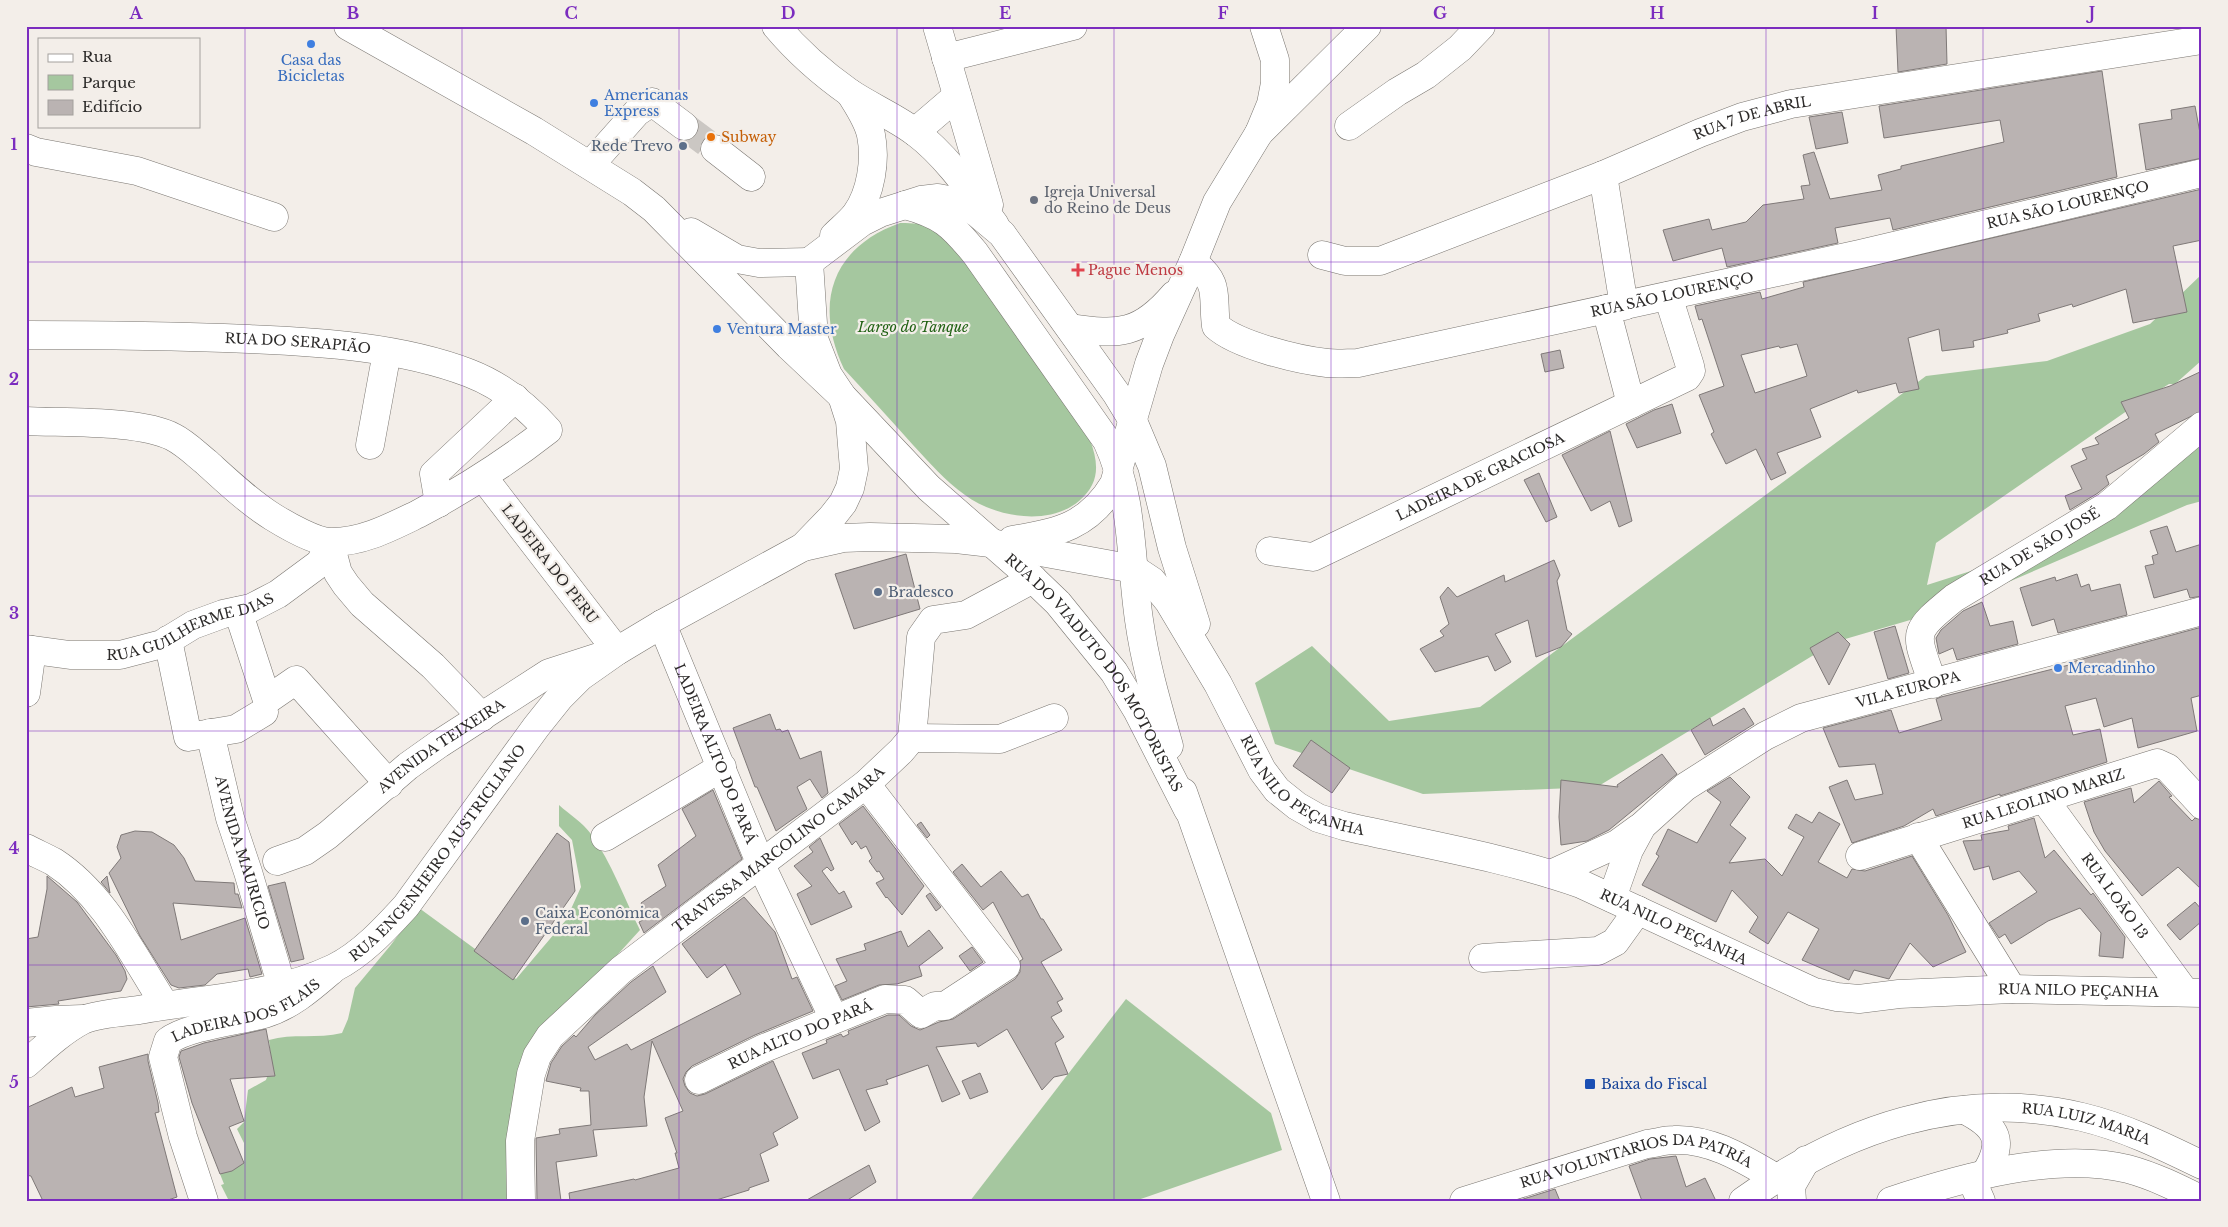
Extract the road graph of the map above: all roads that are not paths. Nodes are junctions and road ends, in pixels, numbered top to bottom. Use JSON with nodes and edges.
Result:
{"nodes":[{"id":1,"x":348,"y":26,"type":"edge"},
{"id":2,"x":776,"y":26,"type":"edge"},
{"id":3,"x":937,"y":26,"type":"edge"},
{"id":4,"x":1264,"y":26,"type":"edge"},
{"id":5,"x":1481,"y":26,"type":"edge"},
{"id":6,"x":1067,"y":27,"type":"edge"},
{"id":7,"x":1360,"y":27,"type":"edge"},
{"id":8,"x":2202,"y":40,"type":"edge"},
{"id":9,"x":946,"y":58,"type":"junction"},
{"id":10,"x":957,"y":96,"type":"junction"},
{"id":11,"x":880,"y":124,"type":"junction"},
{"id":12,"x":684,"y":126,"type":"tunnel mouth"},
{"id":13,"x":1350,"y":126,"type":"dead end"},
{"id":14,"x":915,"y":132,"type":"junction"},
{"id":15,"x":1259,"y":133,"type":"junction"},
{"id":16,"x":26,"y":148,"type":"edge"},
{"id":17,"x":714,"y":149,"type":"tunnel mouth"},
{"id":18,"x":590,"y":165,"type":"junction"},
{"id":19,"x":2202,"y":173,"type":"edge"},
{"id":20,"x":1603,"y":175,"type":"junction"},
{"id":21,"x":751,"y":177,"type":"dead end"},
{"id":22,"x":905,"y":205,"type":"junction"},
{"id":23,"x":654,"y":209,"type":"junction"},
{"id":24,"x":274,"y":218,"type":"dead end"},
{"id":25,"x":1002,"y":234,"type":"junction"},
{"id":26,"x":1322,"y":255,"type":"dead end"},
{"id":27,"x":809,"y":262,"type":"junction"},
{"id":28,"x":1188,"y":273,"type":"junction"},
{"id":29,"x":1668,"y":296,"type":"junction"},
{"id":30,"x":1615,"y":308,"type":"junction"},
{"id":31,"x":1070,"y":328,"type":"junction"},
{"id":32,"x":1126,"y":331,"type":"junction"},
{"id":33,"x":26,"y":335,"type":"edge"},
{"id":34,"x":387,"y":352,"type":"junction"},
{"id":35,"x":1149,"y":364,"type":"junction"},
{"id":36,"x":842,"y":396,"type":"junction"},
{"id":37,"x":515,"y":398,"type":"junction"},
{"id":38,"x":1631,"y":404,"type":"junction"},
{"id":39,"x":1133,"y":420,"type":"junction"},
{"id":40,"x":26,"y":421,"type":"edge"},
{"id":41,"x":2202,"y":426,"type":"edge"},
{"id":42,"x":370,"y":445,"type":"dead end"},
{"id":43,"x":1119,"y":466,"type":"junction"},
{"id":44,"x":483,"y":477,"type":"junction"},
{"id":45,"x":439,"y":503,"type":"junction"},
{"id":46,"x":991,"y":542,"type":"junction"},
{"id":47,"x":330,"y":543,"type":"junction"},
{"id":48,"x":803,"y":547,"type":"junction"},
{"id":49,"x":1270,"y":551,"type":"dead end"},
{"id":50,"x":1134,"y":569,"type":"junction"},
{"id":51,"x":1033,"y":579,"type":"junction"},
{"id":52,"x":238,"y":611,"type":"junction"},
{"id":53,"x":2202,"y":612,"type":"edge"},
{"id":54,"x":662,"y":624,"type":"junction"},
{"id":55,"x":168,"y":640,"type":"junction"},
{"id":56,"x":29,"y":649,"type":"edge"},
{"id":57,"x":617,"y":650,"type":"junction"},
{"id":58,"x":1218,"y":684,"type":"junction"},
{"id":59,"x":1933,"y":684,"type":"junction"},
{"id":60,"x":26,"y":693,"type":"edge"},
{"id":61,"x":264,"y":712,"type":"dead end"},
{"id":62,"x":482,"y":718,"type":"junction"},
{"id":63,"x":1054,"y":718,"type":"dead end"},
{"id":64,"x":199,"y":735,"type":"junction"},
{"id":65,"x":912,"y":738,"type":"junction"},
{"id":66,"x":722,"y":767,"type":"junction"},
{"id":67,"x":389,"y":784,"type":"junction"},
{"id":68,"x":866,"y":784,"type":"junction"},
{"id":69,"x":2044,"y":799,"type":"junction"},
{"id":70,"x":2202,"y":805,"type":"edge"},
{"id":71,"x":1188,"y":810,"type":"junction"},
{"id":72,"x":1642,"y":826,"type":"junction"},
{"id":73,"x":605,"y":837,"type":"dead end"},
{"id":74,"x":1918,"y":837,"type":"junction"},
{"id":75,"x":26,"y":848,"type":"edge"},
{"id":76,"x":1860,"y":856,"type":"dead end"},
{"id":77,"x":277,"y":862,"type":"dead end"},
{"id":78,"x":761,"y":865,"type":"junction"},
{"id":79,"x":1551,"y":874,"type":"junction"},
{"id":80,"x":1612,"y":898,"type":"junction"},
{"id":81,"x":1638,"y":910,"type":"junction"},
{"id":82,"x":1483,"y":958,"type":"dead end"},
{"id":83,"x":335,"y":967,"type":"junction"},
{"id":84,"x":277,"y":970,"type":"dead end"},
{"id":85,"x":145,"y":975,"type":"junction"},
{"id":86,"x":2012,"y":989,"type":"junction"},
{"id":87,"x":2194,"y":992,"type":"edge"},
{"id":88,"x":164,"y":1005,"type":"junction"},
{"id":89,"x":136,"y":1010,"type":"junction"},
{"id":90,"x":85,"y":1019,"type":"junction"},
{"id":91,"x":834,"y":1019,"type":"junction"},
{"id":92,"x":26,"y":1023,"type":"edge"},
{"id":93,"x":26,"y":1064,"type":"edge"},
{"id":94,"x":699,"y":1080,"type":"dead end"},
{"id":95,"x":1965,"y":1110,"type":"junction"},
{"id":96,"x":1806,"y":1160,"type":"junction"},
{"id":97,"x":2202,"y":1165,"type":"edge"},
{"id":98,"x":1776,"y":1178,"type":"junction"},
{"id":99,"x":1979,"y":1184,"type":"edge"},
{"id":100,"x":1930,"y":1195,"type":"edge"},
{"id":101,"x":2202,"y":1200,"type":"edge"},
{"id":102,"x":204,"y":1201,"type":"edge"},
{"id":103,"x":521,"y":1201,"type":"edge"},
{"id":104,"x":1326,"y":1201,"type":"edge"},
{"id":105,"x":1464,"y":1201,"type":"edge"},
{"id":106,"x":1743,"y":1201,"type":"edge"},
{"id":107,"x":1792,"y":1201,"type":"edge"},
{"id":108,"x":1891,"y":1201,"type":"edge"}],
"edges":[{"from":1,"to":18,"type":"street"},
{"from":2,"to":11,"type":"street"},
{"from":3,"to":9,"type":"street"},
{"from":4,"to":15,"type":"street"},
{"from":5,"to":13,"type":"street"},
{"from":6,"to":9,"type":"street"},
{"from":7,"to":15,"type":"street"},
{"from":8,"to":20,"type":"street","name":"RUA 7 DE ABRIL"},
{"from":9,"to":10,"type":"street"},
{"from":10,"to":14,"type":"street"},
{"from":10,"to":25,"type":"street"},
{"from":11,"to":14,"type":"street"},
{"from":11,"to":27,"type":"street"},
{"from":12,"to":18,"type":"street"},
{"from":14,"to":25,"type":"street"},
{"from":15,"to":28,"type":"street"},
{"from":16,"to":24,"type":"street"},
{"from":17,"to":21,"type":"street"},
{"from":18,"to":23,"type":"street"},
{"from":19,"to":29,"type":"street","name":"RUA SÃO LOURENÇO"},
{"from":20,"to":26,"type":"street","name":"RUA 7 DE ABRIL"},
{"from":20,"to":30,"type":"street"},
{"from":22,"to":25,"type":"street"},
{"from":22,"to":27,"type":"street"},
{"from":22,"to":43,"type":"street"},
{"from":23,"to":27,"type":"street"},
{"from":23,"to":36,"type":"street"},
{"from":25,"to":31,"type":"street"},
{"from":27,"to":36,"type":"street"},
{"from":28,"to":30,"type":"street","name":"RUA SÃO LOURENÇO"},
{"from":28,"to":32,"type":"street"},
{"from":28,"to":35,"type":"street"},
{"from":29,"to":30,"type":"street","name":"RUA SÃO LOURENÇO"},
{"from":29,"to":38,"type":"street","name":"LADEIRA DE GRACIOSA"},
{"from":30,"to":38,"type":"street"},
{"from":31,"to":32,"type":"street"},
{"from":31,"to":39,"type":"street"},
{"from":32,"to":35,"type":"street"},
{"from":33,"to":34,"type":"street","name":"RUA DO SERAPIÃO"},
{"from":34,"to":37,"type":"street","name":"RUA DO SERAPIÃO"},
{"from":34,"to":42,"type":"street"},
{"from":35,"to":39,"type":"street"},
{"from":36,"to":46,"type":"street"},
{"from":36,"to":48,"type":"street","name":"RUA ENGENHEIRO AUSTRICLIANO"},
{"from":37,"to":44,"type":"street","name":"RUA DO SERAPIÃO"},
{"from":37,"to":45,"type":"street"},
{"from":38,"to":49,"type":"street","name":"LADEIRA DE GRACIOSA"},
{"from":39,"to":43,"type":"street"},
{"from":39,"to":58,"type":"street","name":"RUA NILO PEÇANHA"},
{"from":40,"to":47,"type":"street"},
{"from":41,"to":59,"type":"street","name":"RUA DE SÃO JOSÉ"},
{"from":43,"to":46,"type":"street"},
{"from":43,"to":50,"type":"street"},
{"from":44,"to":45,"type":"street"},
{"from":44,"to":57,"type":"street","name":"LADEIRA DO PERU"},
{"from":45,"to":47,"type":"street"},
{"from":46,"to":48,"type":"street","name":"RUA ENGENHEIRO AUSTRICLIANO"},
{"from":46,"to":50,"type":"street"},
{"from":46,"to":51,"type":"street","name":"RUA DO VIADUTO DOS MOTORISTAS"},
{"from":47,"to":52,"type":"street","name":"RUA GUILHERME DIAS"},
{"from":47,"to":62,"type":"street"},
{"from":48,"to":54,"type":"street","name":"RUA ENGENHEIRO AUSTRICLIANO"},
{"from":50,"to":58,"type":"street","name":"RUA NILO PEÇANHA"},
{"from":50,"to":71,"type":"street","name":"RUA DO VIADUTO DOS MOTORISTAS"},
{"from":51,"to":65,"type":"street"},
{"from":51,"to":71,"type":"street","name":"RUA DO VIADUTO DOS MOTORISTAS"},
{"from":52,"to":55,"type":"street","name":"RUA GUILHERME DIAS"},
{"from":52,"to":67,"type":"street"},
{"from":53,"to":59,"type":"street","name":"VILA EUROPA"},
{"from":54,"to":57,"type":"street","name":"RUA ENGENHEIRO AUSTRICLIANO"},
{"from":54,"to":66,"type":"street","name":"LADEIRA ALTO DO PARÁ"},
{"from":55,"to":56,"type":"street","name":"RUA GUILHERME DIAS"},
{"from":55,"to":64,"type":"street","name":"AVENIDA MAURICIO"},
{"from":56,"to":60,"type":"street"},
{"from":57,"to":62,"type":"street","name":"AVENIDA TEIXEIRA"},
{"from":57,"to":83,"type":"street","name":"RUA ENGENHEIRO AUSTRICLIANO"},
{"from":58,"to":79,"type":"street","name":"RUA NILO PEÇANHA"},
{"from":59,"to":72,"type":"street","name":"VILA EUROPA"},
{"from":61,"to":64,"type":"street"},
{"from":62,"to":67,"type":"street","name":"AVENIDA TEIXEIRA"},
{"from":63,"to":65,"type":"street"},
{"from":64,"to":84,"type":"street","name":"AVENIDA MAURICIO"},
{"from":65,"to":68,"type":"street","name":"TRAVESSA MARCOLINO CAMARA"},
{"from":66,"to":73,"type":"street"},
{"from":66,"to":78,"type":"street","name":"LADEIRA ALTO DO PARÁ"},
{"from":67,"to":77,"type":"street","name":"AVENIDA TEIXEIRA"},
{"from":68,"to":78,"type":"street","name":"TRAVESSA MARCOLINO CAMARA"},
{"from":68,"to":91,"type":"street","name":"RUA ALTO DO PARÁ"},
{"from":69,"to":70,"type":"street","name":"RUA LEOLINO MARIZ"},
{"from":69,"to":74,"type":"street","name":"RUA LEOLINO MARIZ"},
{"from":69,"to":87,"type":"street","name":"RUA LOÃO 13"},
{"from":71,"to":104,"type":"street","name":"RUA DO VIADUTO DOS MOTORISTAS"},
{"from":72,"to":79,"type":"street","name":"VILA EUROPA"},
{"from":72,"to":80,"type":"street","name":"VILA EUROPA"},
{"from":74,"to":76,"type":"street","name":"RUA LEOLINO MARIZ"},
{"from":74,"to":86,"type":"street"},
{"from":75,"to":85,"type":"street"},
{"from":78,"to":91,"type":"street","name":"LADEIRA ALTO DO PARÁ"},
{"from":78,"to":103,"type":"street","name":"TRAVESSA MARCOLINO CAMARA"},
{"from":79,"to":80,"type":"street","name":"RUA NILO PEÇANHA"},
{"from":80,"to":81,"type":"street","name":"RUA NILO PEÇANHA"},
{"from":81,"to":82,"type":"street"},
{"from":81,"to":86,"type":"street","name":"RUA NILO PEÇANHA"},
{"from":83,"to":88,"type":"street","name":"RUA ENGENHEIRO AUSTRICLIANO"},
{"from":83,"to":102,"type":"street","name":"LADEIRA DOS FLAIS"},
{"from":85,"to":88,"type":"street"},
{"from":85,"to":89,"type":"street"},
{"from":86,"to":87,"type":"street","name":"RUA NILO PEÇANHA"},
{"from":88,"to":89,"type":"street","name":"RUA ENGENHEIRO AUSTRICLIANO"},
{"from":89,"to":90,"type":"street","name":"RUA ENGENHEIRO AUSTRICLIANO"},
{"from":90,"to":92,"type":"street"},
{"from":90,"to":93,"type":"street","name":"RUA ENGENHEIRO AUSTRICLIANO"},
{"from":91,"to":94,"type":"street","name":"RUA ALTO DO PARÁ"},
{"from":95,"to":96,"type":"street","name":"RUA LUIZ MARIA"},
{"from":95,"to":97,"type":"street","name":"RUA LUIZ MARIA"},
{"from":95,"to":99,"type":"street"},
{"from":96,"to":98,"type":"street","name":"RUA LUIZ MARIA"},
{"from":96,"to":107,"type":"street"},
{"from":98,"to":105,"type":"street","name":"RUA VOLUNTARIOS DA PATRÍA"},
{"from":98,"to":106,"type":"street","name":"RUA LUIZ MARIA"},
{"from":99,"to":100,"type":"street"},
{"from":99,"to":101,"type":"street"},
{"from":100,"to":108,"type":"street"}]}
